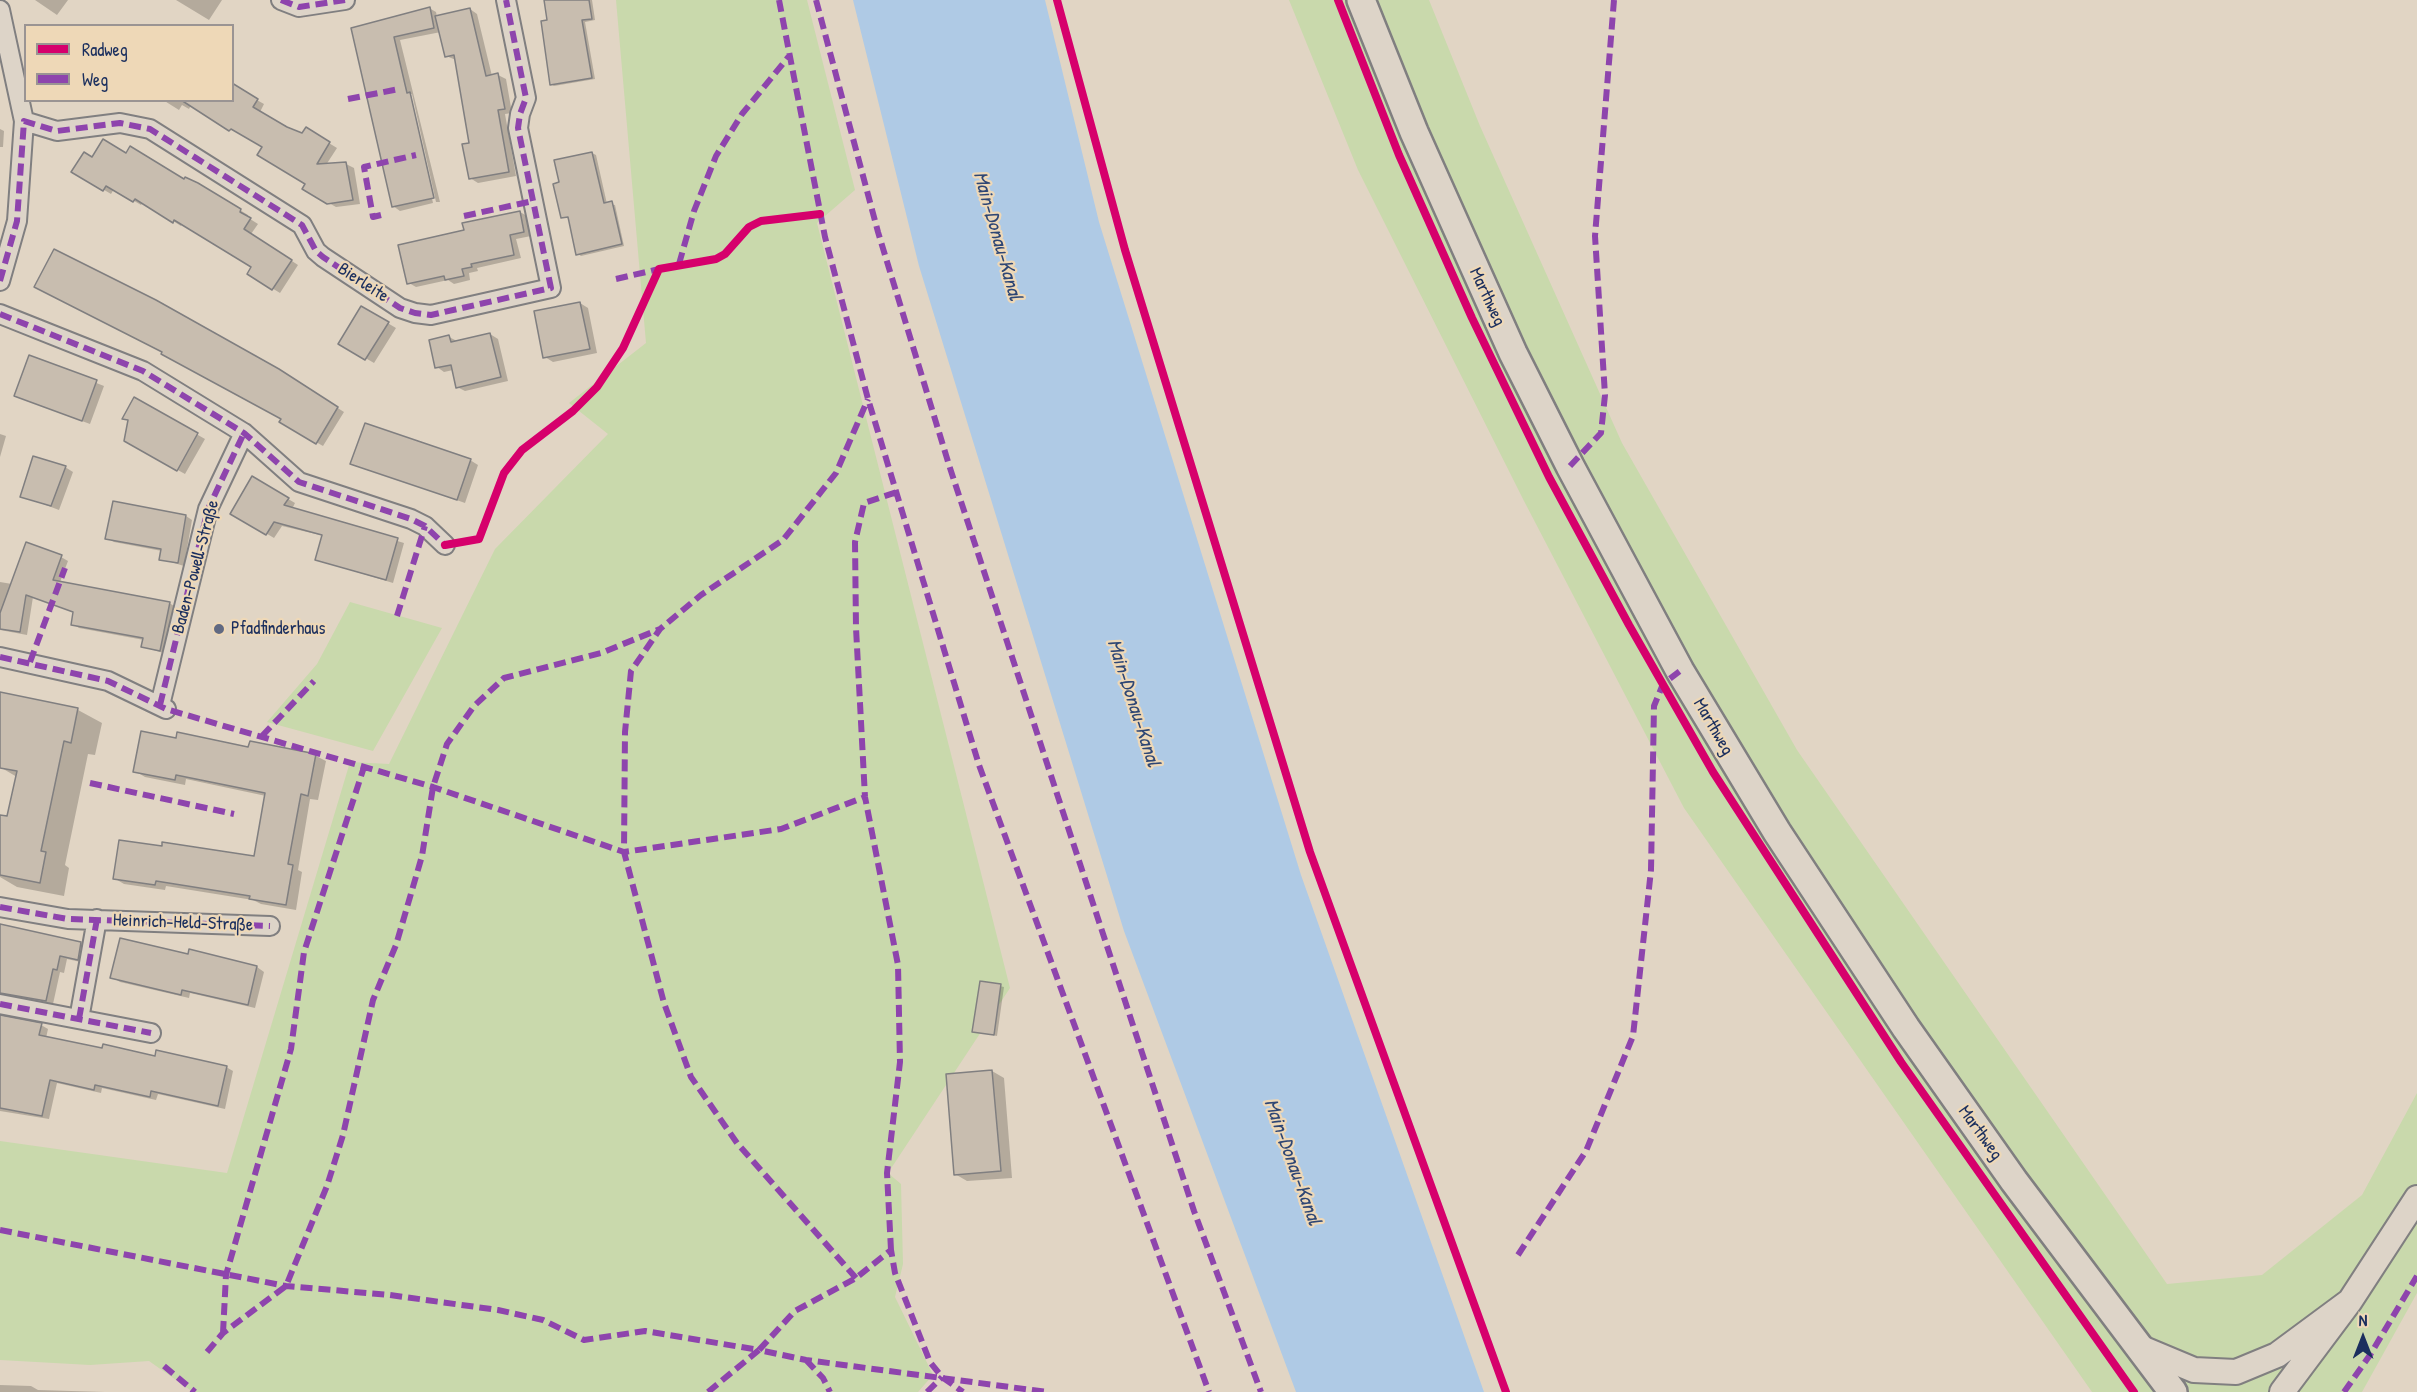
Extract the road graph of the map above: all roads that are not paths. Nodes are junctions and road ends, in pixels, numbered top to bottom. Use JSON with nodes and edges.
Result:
{"nodes":[{"id":1,"x":281,"y":0,"type":"edge"},
{"id":2,"x":345,"y":0,"type":"edge"},
{"id":3,"x":506,"y":0,"type":"edge"},
{"id":4,"x":1361,"y":0,"type":"edge"},
{"id":5,"x":0,"y":10,"type":"edge"},
{"id":6,"x":24,"y":121,"type":"junction"},
{"id":7,"x":0,"y":281,"type":"edge"},
{"id":8,"x":0,"y":314,"type":"edge"},
{"id":9,"x":244,"y":433,"type":"junction"},
{"id":10,"x":445,"y":545,"type":"dead end"},
{"id":11,"x":0,"y":657,"type":"edge"},
{"id":12,"x":0,"y":907,"type":"edge"},
{"id":13,"x":97,"y":919,"type":"junction"},
{"id":14,"x":270,"y":926,"type":"dead end"},
{"id":15,"x":0,"y":1004,"type":"edge"},
{"id":16,"x":79,"y":1019,"type":"junction"},
{"id":17,"x":151,"y":1033,"type":"dead end"},
{"id":18,"x":2417,"y":1198,"type":"edge"},
{"id":19,"x":2350,"y":1301,"type":"junction"},
{"id":20,"x":2139,"y":1347,"type":"junction"},
{"id":21,"x":2173,"y":1392,"type":"edge"},
{"id":22,"x":2282,"y":1392,"type":"edge"}],
"edges":[{"from":1,"to":2,"type":"street"},
{"from":3,"to":6,"type":"street","name":"Bierleite"},
{"from":4,"to":20,"type":"main road","name":"Marthweg"},
{"from":5,"to":6,"type":"street"},
{"from":6,"to":7,"type":"street"},
{"from":8,"to":9,"type":"street"},
{"from":9,"to":10,"type":"street"},
{"from":9,"to":11,"type":"street","name":"Baden-Powell-Straße"},
{"from":12,"to":13,"type":"street","name":"Heinrich-Held-Straße"},
{"from":13,"to":14,"type":"street","name":"Heinrich-Held-Straße"},
{"from":13,"to":16,"type":"street","name":"Heinrich-Held-Straße"},
{"from":15,"to":16,"type":"street"},
{"from":16,"to":17,"type":"street"},
{"from":18,"to":19,"type":"street"},
{"from":19,"to":20,"type":"street"},
{"from":19,"to":22,"type":"street"},
{"from":20,"to":21,"type":"main road","name":"Marthweg"}]}
